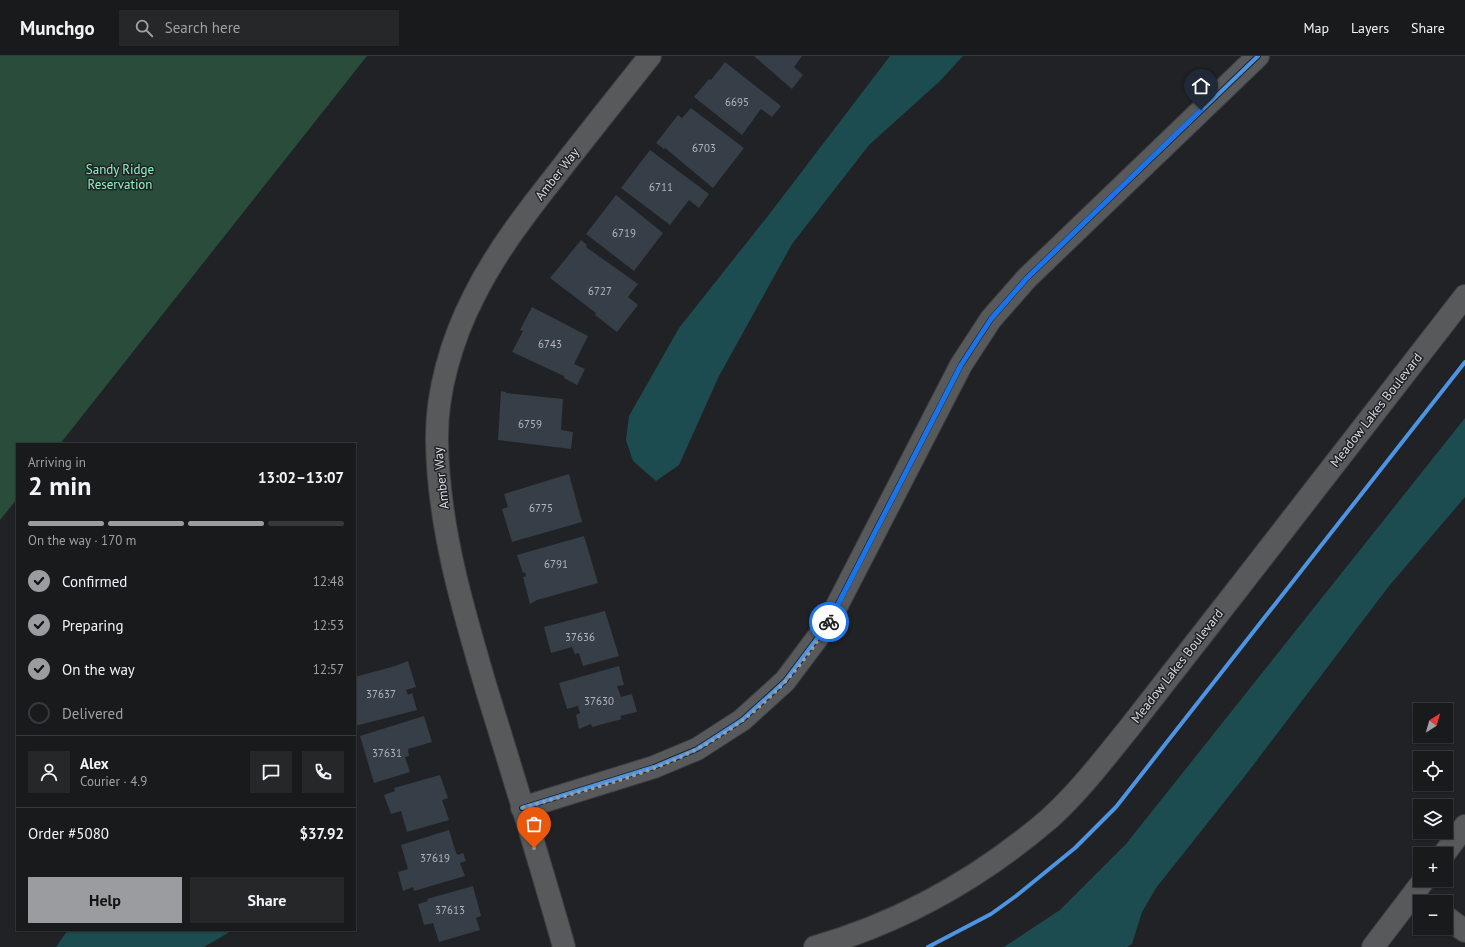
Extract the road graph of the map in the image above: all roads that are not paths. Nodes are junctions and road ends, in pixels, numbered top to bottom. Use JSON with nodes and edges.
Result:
{"nodes":[{"id":1,"x":650,"y":56,"type":"edge"},
{"id":2,"x":1258,"y":56,"type":"edge"},
{"id":3,"x":1465,"y":296,"type":"edge"},
{"id":4,"x":522,"y":808,"type":"junction"},
{"id":5,"x":1465,"y":826,"type":"edge"},
{"id":6,"x":1449,"y":847,"type":"edge"},
{"id":7,"x":1422,"y":891,"type":"edge"},
{"id":8,"x":1453,"y":922,"type":"edge"},
{"id":9,"x":1465,"y":931,"type":"edge"},
{"id":10,"x":564,"y":947,"type":"edge"},
{"id":11,"x":815,"y":947,"type":"edge"},
{"id":12,"x":1373,"y":947,"type":"edge"}],
"edges":[{"from":1,"to":4,"type":"street","name":"Amber Way"},
{"from":2,"to":4,"type":"street"},
{"from":3,"to":11,"type":"street","name":"Meadow Lakes Boulevard"},
{"from":4,"to":10,"type":"street","name":"Amber Way"},
{"from":5,"to":6,"type":"street"},
{"from":7,"to":12,"type":"street"},
{"from":8,"to":9,"type":"street"}]}
